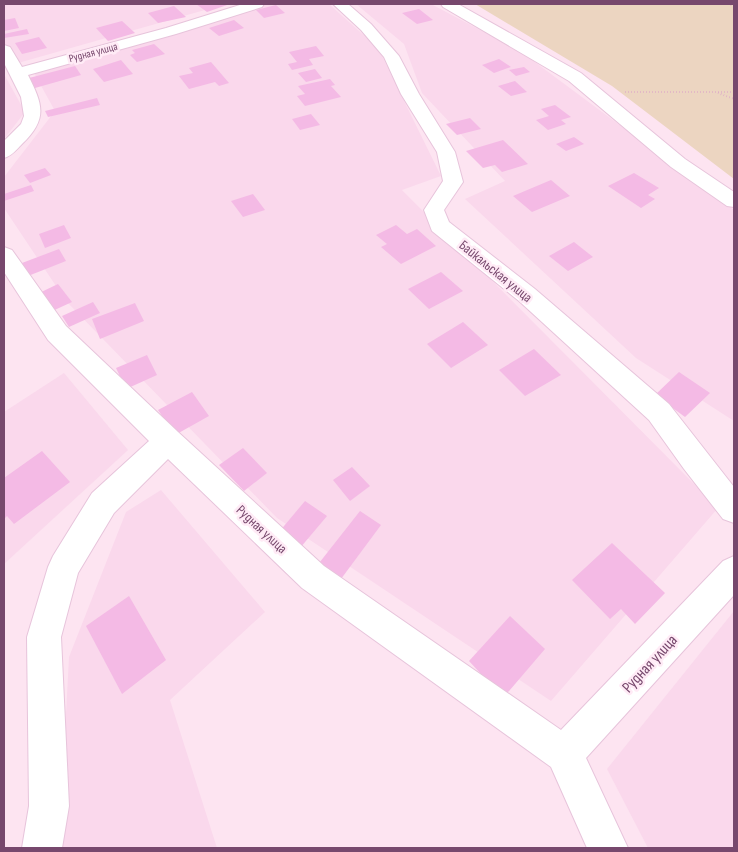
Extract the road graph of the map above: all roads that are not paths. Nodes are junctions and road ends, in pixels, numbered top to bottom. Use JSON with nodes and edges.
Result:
{"nodes":[{"id":1,"x":258,"y":4,"type":"edge"},
{"id":2,"x":340,"y":4,"type":"edge"},
{"id":3,"x":448,"y":4,"type":"edge"},
{"id":4,"x":4,"y":50,"type":"edge"},
{"id":5,"x":18,"y":73,"type":"junction"},
{"id":6,"x":4,"y":152,"type":"edge"},
{"id":7,"x":734,"y":201,"type":"edge"},
{"id":8,"x":4,"y":254,"type":"edge"},
{"id":9,"x":168,"y":441,"type":"junction"},
{"id":10,"x":734,"y":509,"type":"edge"},
{"id":11,"x":734,"y":572,"type":"edge"},
{"id":12,"x":564,"y":754,"type":"junction"},
{"id":13,"x":42,"y":848,"type":"edge"},
{"id":14,"x":608,"y":848,"type":"edge"}],
"edges":[{"from":1,"to":5,"type":"street","name":"Рудная улица"},
{"from":2,"to":10,"type":"street","name":"Байкальская улица"},
{"from":3,"to":7,"type":"street"},
{"from":4,"to":5,"type":"street"},
{"from":5,"to":6,"type":"street"},
{"from":8,"to":9,"type":"street","name":"Рудная улица"},
{"from":9,"to":12,"type":"street","name":"Рудная улица"},
{"from":9,"to":13,"type":"street"},
{"from":11,"to":12,"type":"street","name":"Рудная улица"},
{"from":12,"to":14,"type":"street","name":"Рудная улица"}]}
